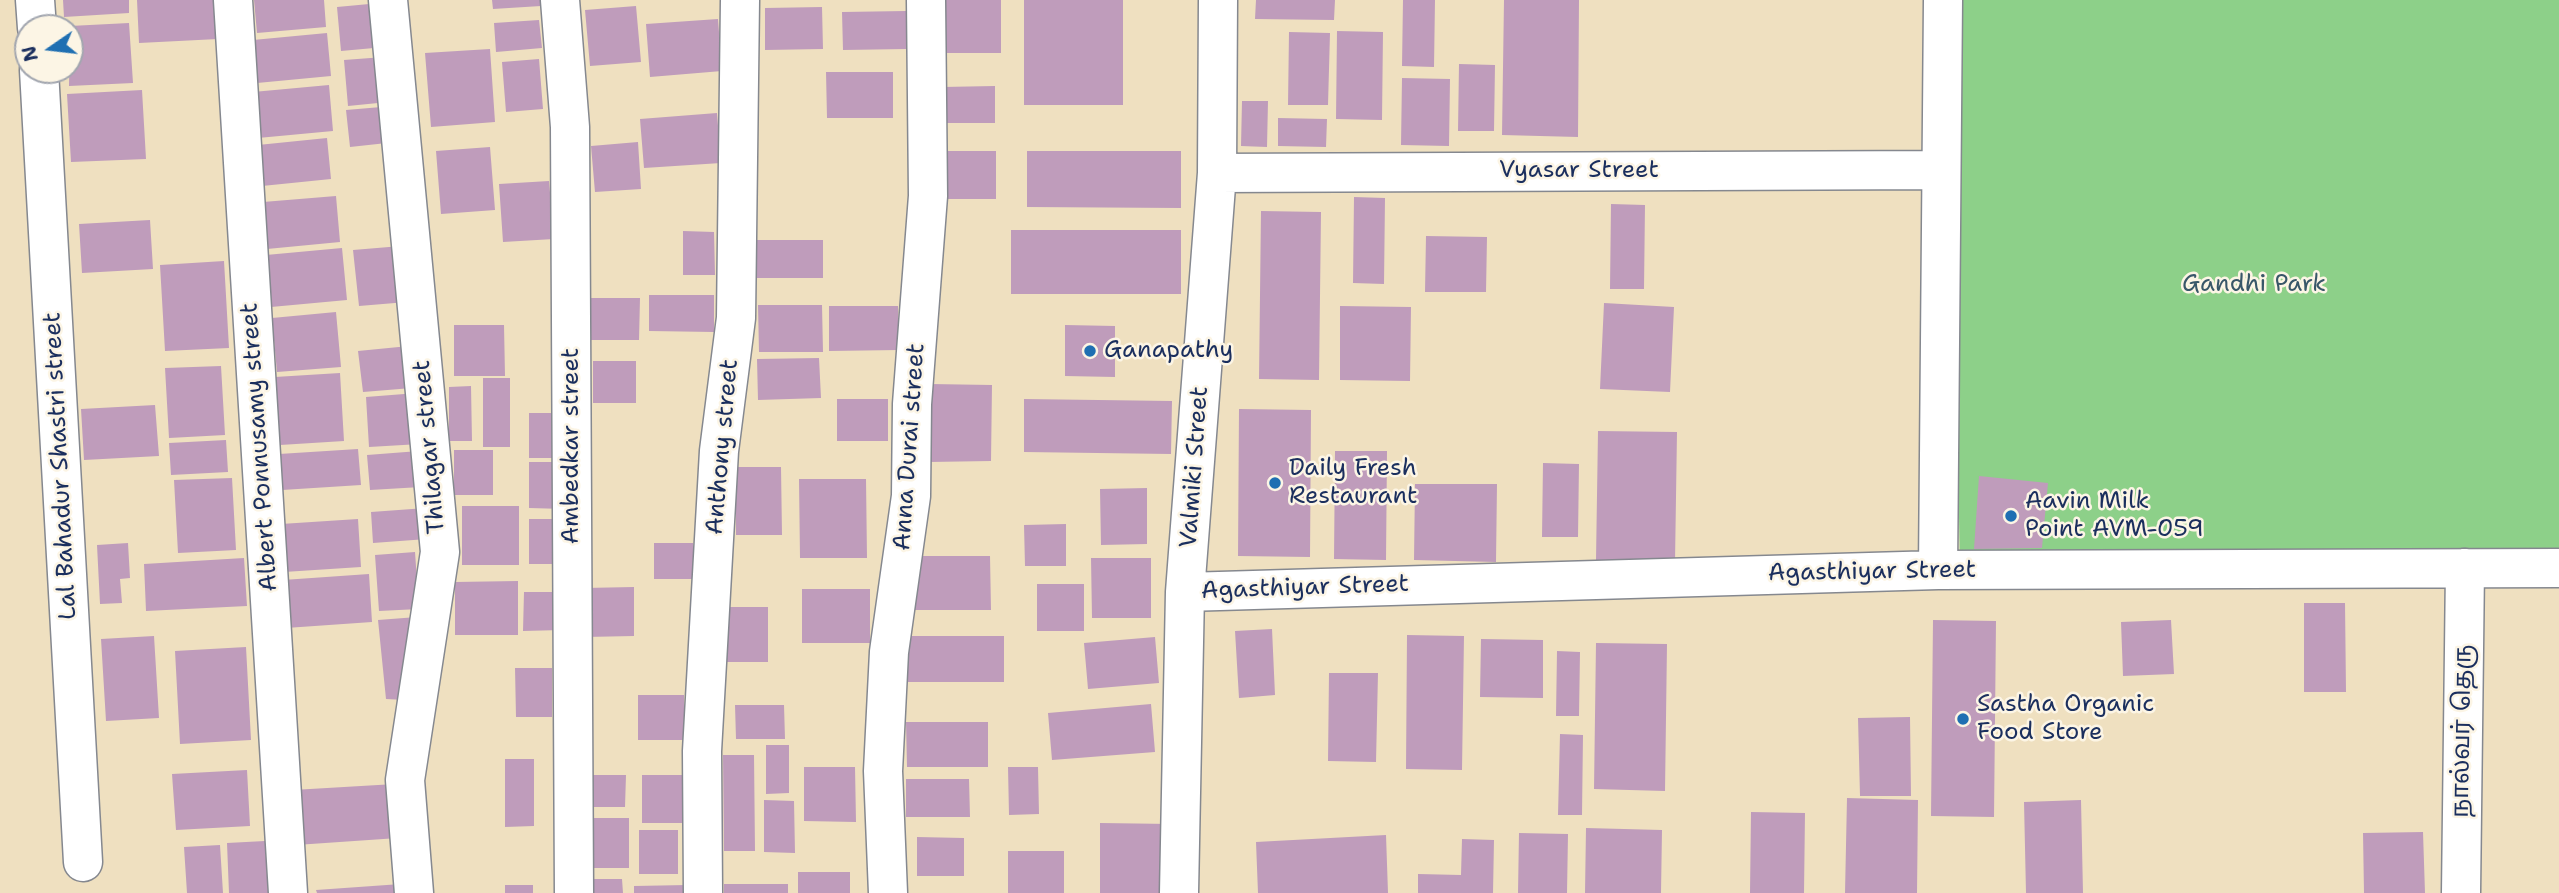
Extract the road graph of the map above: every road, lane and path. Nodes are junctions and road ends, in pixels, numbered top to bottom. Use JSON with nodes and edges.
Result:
{"nodes":[{"id":1,"x":233,"y":0,"type":"edge"},
{"id":2,"x":388,"y":0,"type":"edge"},
{"id":3,"x":560,"y":0,"type":"edge"},
{"id":4,"x":740,"y":0,"type":"edge"},
{"id":5,"x":926,"y":0,"type":"edge"},
{"id":6,"x":1218,"y":0,"type":"edge"},
{"id":7,"x":1943,"y":0,"type":"edge"},
{"id":8,"x":40,"y":84,"type":"edge"},
{"id":9,"x":1941,"y":170,"type":"junction"},
{"id":10,"x":1217,"y":173,"type":"junction"},
{"id":11,"x":2465,"y":568,"type":"junction"},
{"id":12,"x":2559,"y":568,"type":"edge"},
{"id":13,"x":1938,"y":570,"type":"junction"},
{"id":14,"x":1185,"y":592,"type":"junction"},
{"id":15,"x":83,"y":862,"type":"dead end"},
{"id":16,"x":288,"y":893,"type":"edge"},
{"id":17,"x":414,"y":893,"type":"edge"},
{"id":18,"x":574,"y":893,"type":"edge"},
{"id":19,"x":703,"y":893,"type":"edge"},
{"id":20,"x":888,"y":893,"type":"edge"},
{"id":21,"x":1179,"y":893,"type":"edge"},
{"id":22,"x":2462,"y":893,"type":"edge"}],
"edges":[{"from":1,"to":16,"type":"street","name":"Albert Ponnusamy street"},
{"from":2,"to":17,"type":"street","name":"Thilagar street"},
{"from":3,"to":18,"type":"street","name":"Ambedkar street"},
{"from":4,"to":19,"type":"street","name":"Anthony street"},
{"from":5,"to":20,"type":"street","name":"Anna Durai street"},
{"from":6,"to":10,"type":"street","name":"Valmiki Street"},
{"from":7,"to":9,"type":"street"},
{"from":8,"to":15,"type":"street","name":"Lal Bahadur Shastri street"},
{"from":9,"to":10,"type":"street","name":"Vyasar Street"},
{"from":9,"to":13,"type":"street"},
{"from":10,"to":14,"type":"street","name":"Valmiki Street"},
{"from":11,"to":12,"type":"street","name":"Agasthiyar Street"},
{"from":11,"to":13,"type":"street","name":"Agasthiyar Street"},
{"from":11,"to":22,"type":"street","name":"நால்வர் தெரு"},
{"from":13,"to":14,"type":"street","name":"Agasthiyar Street"},
{"from":14,"to":21,"type":"street","name":"Valmiki Street"}]}
